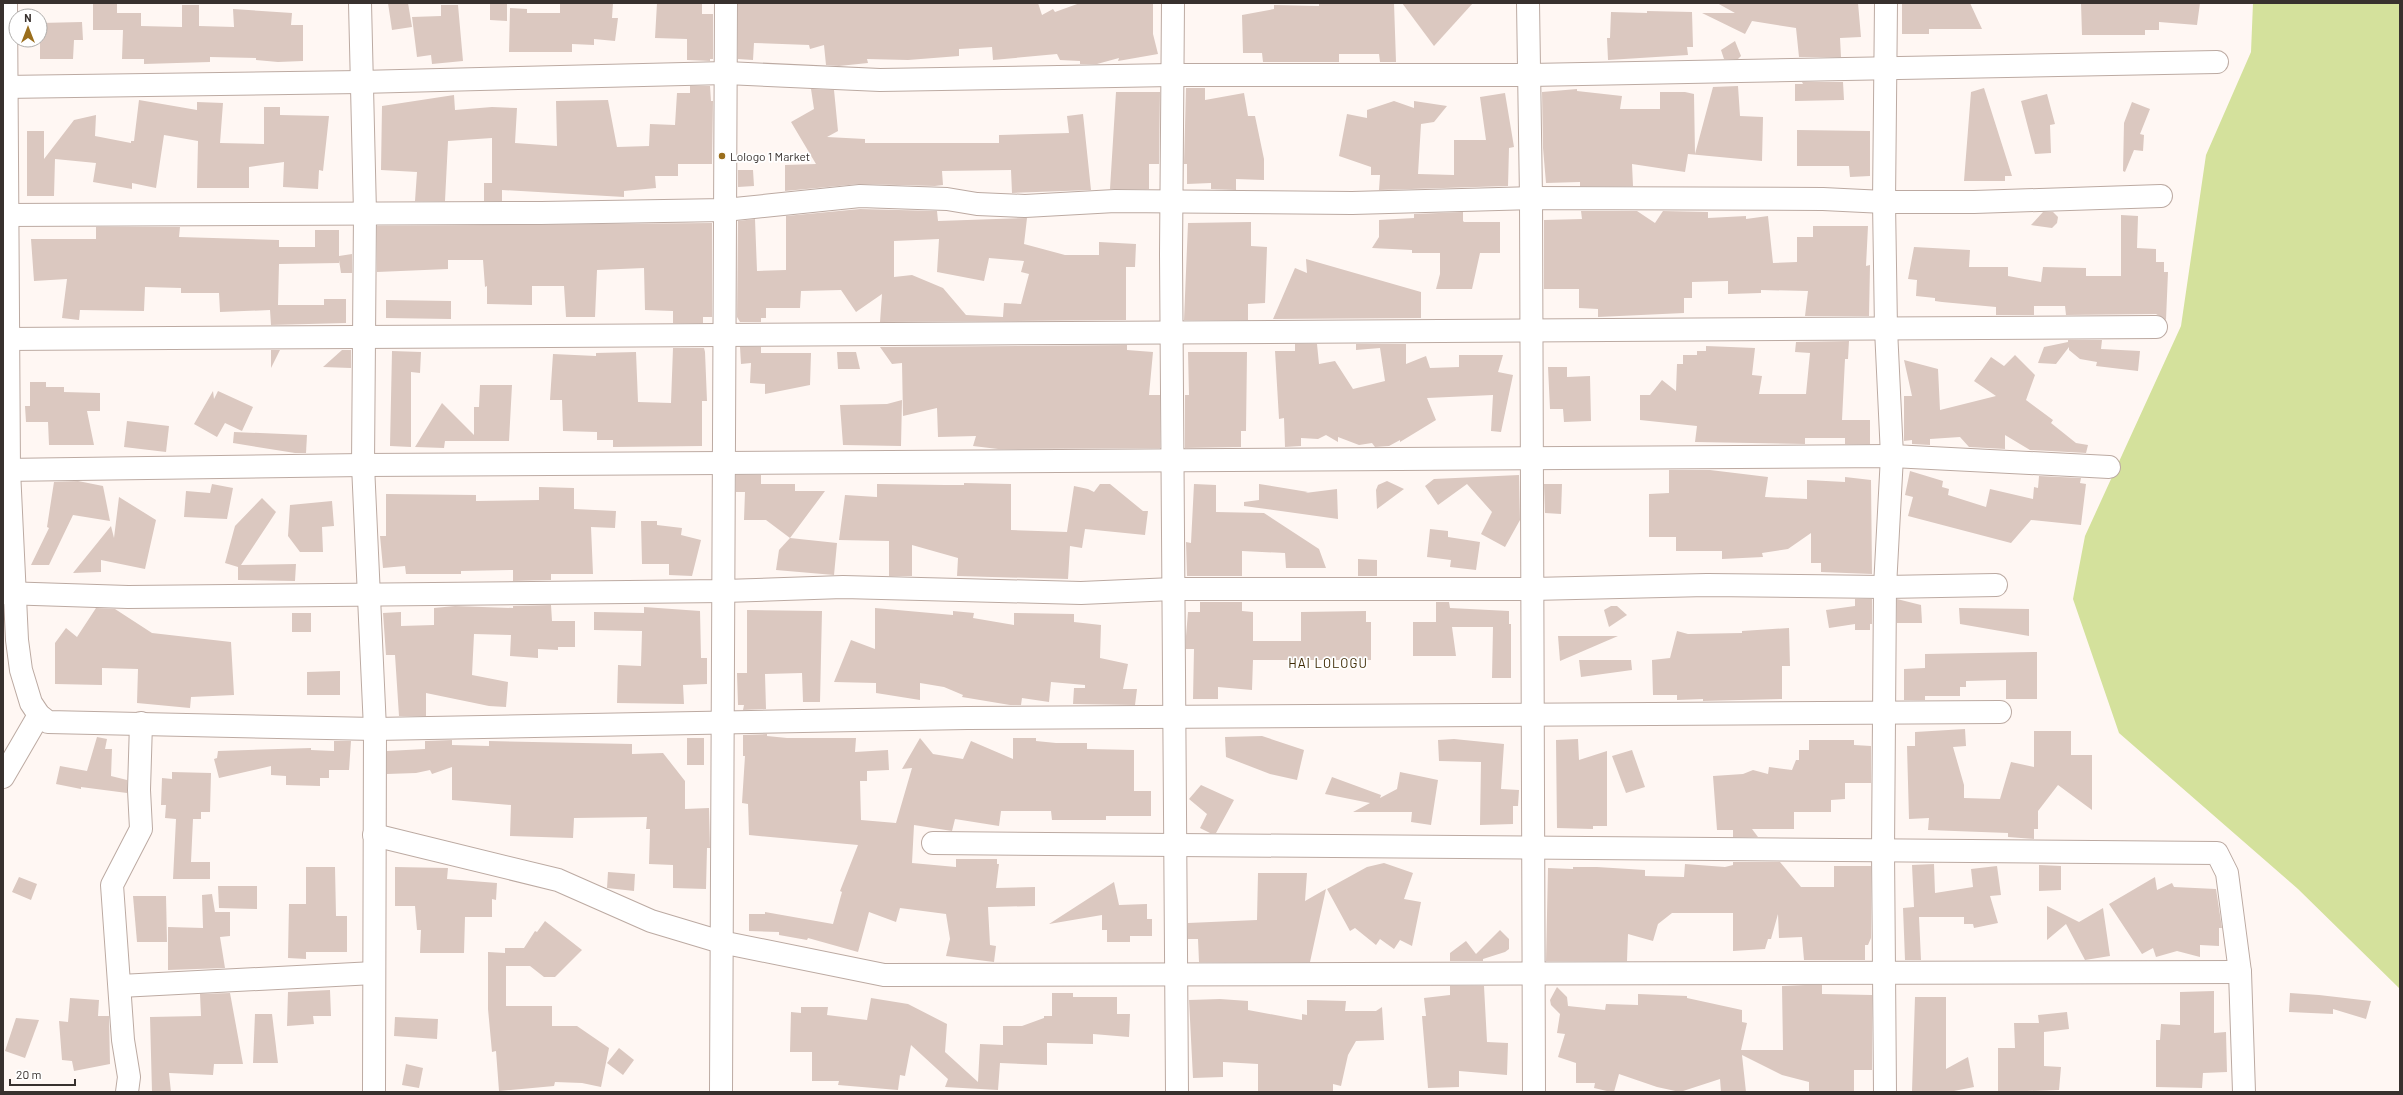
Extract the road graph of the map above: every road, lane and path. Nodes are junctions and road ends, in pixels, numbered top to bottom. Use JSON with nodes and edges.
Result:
{"nodes":[{"id":1,"x":6,"y":3,"type":"edge"},
{"id":2,"x":360,"y":3,"type":"edge"},
{"id":3,"x":726,"y":3,"type":"edge"},
{"id":4,"x":1173,"y":3,"type":"edge"},
{"id":5,"x":1528,"y":3,"type":"edge"},
{"id":6,"x":1886,"y":3,"type":"edge"},
{"id":7,"x":2217,"y":62,"type":"dead end"},
{"id":8,"x":1885,"y":69,"type":"junction"},
{"id":9,"x":726,"y":72,"type":"junction"},
{"id":10,"x":1172,"y":75,"type":"junction"},
{"id":11,"x":1530,"y":75,"type":"junction"},
{"id":12,"x":360,"y":82,"type":"junction"},
{"id":13,"x":5,"y":87,"type":"edge"},
{"id":14,"x":2161,"y":196,"type":"dead end"},
{"id":15,"x":1531,"y":198,"type":"junction"},
{"id":16,"x":1172,"y":202,"type":"junction"},
{"id":17,"x":1884,"y":202,"type":"junction"},
{"id":18,"x":725,"y":210,"type":"junction"},
{"id":19,"x":365,"y":213,"type":"junction"},
{"id":20,"x":5,"y":215,"type":"edge"},
{"id":21,"x":2156,"y":327,"type":"dead end"},
{"id":22,"x":1886,"y":329,"type":"junction"},
{"id":23,"x":1531,"y":331,"type":"junction"},
{"id":24,"x":1171,"y":332,"type":"junction"},
{"id":25,"x":725,"y":335,"type":"junction"},
{"id":26,"x":365,"y":337,"type":"junction"},
{"id":27,"x":6,"y":339,"type":"edge"},
{"id":28,"x":1892,"y":456,"type":"junction"},
{"id":29,"x":1532,"y":458,"type":"junction"},
{"id":30,"x":1172,"y":460,"type":"junction"},
{"id":31,"x":724,"y":463,"type":"junction"},
{"id":32,"x":363,"y":464,"type":"junction"},
{"id":33,"x":2109,"y":467,"type":"dead end"},
{"id":34,"x":6,"y":470,"type":"edge"},
{"id":35,"x":1996,"y":585,"type":"dead end"},
{"id":36,"x":1885,"y":587,"type":"junction"},
{"id":37,"x":1173,"y":589,"type":"junction"},
{"id":38,"x":1532,"y":590,"type":"junction"},
{"id":39,"x":724,"y":591,"type":"junction"},
{"id":40,"x":9,"y":593,"type":"edge"},
{"id":41,"x":370,"y":594,"type":"junction"},
{"id":42,"x":12,"y":668,"type":"edge"},
{"id":43,"x":2000,"y":712,"type":"dead end"},
{"id":44,"x":1884,"y":713,"type":"junction"},
{"id":45,"x":1533,"y":715,"type":"junction"},
{"id":46,"x":39,"y":716,"type":"junction"},
{"id":47,"x":1174,"y":717,"type":"junction"},
{"id":48,"x":141,"y":723,"type":"junction"},
{"id":49,"x":723,"y":723,"type":"junction"},
{"id":50,"x":375,"y":729,"type":"junction"},
{"id":51,"x":3,"y":776,"type":"edge"},
{"id":52,"x":374,"y":835,"type":"junction"},
{"id":53,"x":933,"y":843,"type":"dead end"},
{"id":54,"x":1175,"y":845,"type":"junction"},
{"id":55,"x":1533,"y":848,"type":"junction"},
{"id":56,"x":1883,"y":850,"type":"junction"},
{"id":57,"x":721,"y":942,"type":"junction"},
{"id":58,"x":374,"y":972,"type":"junction"},
{"id":59,"x":1884,"y":972,"type":"junction"},
{"id":60,"x":2240,"y":972,"type":"junction"},
{"id":61,"x":1533,"y":973,"type":"junction"},
{"id":62,"x":1176,"y":974,"type":"junction"},
{"id":63,"x":120,"y":986,"type":"junction"},
{"id":64,"x":127,"y":1092,"type":"edge"},
{"id":65,"x":374,"y":1092,"type":"edge"},
{"id":66,"x":721,"y":1092,"type":"edge"},
{"id":67,"x":1177,"y":1092,"type":"edge"},
{"id":68,"x":1534,"y":1092,"type":"edge"},
{"id":69,"x":1885,"y":1092,"type":"edge"},
{"id":70,"x":2244,"y":1092,"type":"edge"}],
"edges":[{"from":1,"to":13,"type":"street"},
{"from":2,"to":12,"type":"street"},
{"from":3,"to":9,"type":"street"},
{"from":4,"to":10,"type":"street"},
{"from":5,"to":11,"type":"street"},
{"from":6,"to":8,"type":"street"},
{"from":7,"to":8,"type":"street"},
{"from":8,"to":11,"type":"street"},
{"from":8,"to":17,"type":"street"},
{"from":9,"to":10,"type":"street"},
{"from":9,"to":12,"type":"street"},
{"from":9,"to":18,"type":"street"},
{"from":10,"to":11,"type":"street"},
{"from":10,"to":16,"type":"street"},
{"from":11,"to":15,"type":"street"},
{"from":12,"to":13,"type":"street"},
{"from":12,"to":19,"type":"street"},
{"from":13,"to":20,"type":"street"},
{"from":14,"to":17,"type":"street"},
{"from":15,"to":16,"type":"street"},
{"from":15,"to":17,"type":"street"},
{"from":15,"to":23,"type":"street"},
{"from":16,"to":18,"type":"street"},
{"from":16,"to":24,"type":"street"},
{"from":17,"to":22,"type":"street"},
{"from":18,"to":19,"type":"street"},
{"from":18,"to":25,"type":"street"},
{"from":19,"to":20,"type":"street"},
{"from":19,"to":26,"type":"street"},
{"from":20,"to":27,"type":"street"},
{"from":21,"to":22,"type":"street"},
{"from":22,"to":23,"type":"street"},
{"from":22,"to":28,"type":"street"},
{"from":23,"to":24,"type":"street"},
{"from":23,"to":29,"type":"street"},
{"from":24,"to":25,"type":"street"},
{"from":24,"to":30,"type":"street"},
{"from":25,"to":26,"type":"street"},
{"from":25,"to":31,"type":"street"},
{"from":26,"to":27,"type":"street"},
{"from":26,"to":32,"type":"street"},
{"from":27,"to":34,"type":"street"},
{"from":28,"to":29,"type":"street"},
{"from":28,"to":33,"type":"street"},
{"from":28,"to":36,"type":"street"},
{"from":29,"to":30,"type":"street"},
{"from":29,"to":38,"type":"street"},
{"from":30,"to":31,"type":"street"},
{"from":30,"to":37,"type":"street"},
{"from":31,"to":32,"type":"street"},
{"from":31,"to":39,"type":"street"},
{"from":32,"to":34,"type":"street"},
{"from":32,"to":41,"type":"street"},
{"from":34,"to":40,"type":"street"},
{"from":35,"to":36,"type":"street"},
{"from":36,"to":38,"type":"street"},
{"from":36,"to":44,"type":"street"},
{"from":37,"to":38,"type":"street"},
{"from":37,"to":39,"type":"street"},
{"from":37,"to":47,"type":"street"},
{"from":38,"to":45,"type":"street"},
{"from":39,"to":41,"type":"street"},
{"from":39,"to":49,"type":"street"},
{"from":40,"to":41,"type":"street"},
{"from":40,"to":42,"type":"street"},
{"from":41,"to":50,"type":"street"},
{"from":42,"to":46,"type":"street"},
{"from":43,"to":44,"type":"street"},
{"from":44,"to":45,"type":"street"},
{"from":44,"to":56,"type":"street"},
{"from":45,"to":47,"type":"street"},
{"from":45,"to":55,"type":"street"},
{"from":46,"to":48,"type":"street"},
{"from":46,"to":51,"type":"street"},
{"from":47,"to":49,"type":"street"},
{"from":47,"to":54,"type":"street"},
{"from":48,"to":50,"type":"street"},
{"from":48,"to":63,"type":"street"},
{"from":49,"to":50,"type":"street"},
{"from":49,"to":57,"type":"street"},
{"from":50,"to":52,"type":"street"},
{"from":52,"to":57,"type":"street"},
{"from":52,"to":58,"type":"street"},
{"from":53,"to":54,"type":"street"},
{"from":54,"to":55,"type":"street"},
{"from":54,"to":62,"type":"street"},
{"from":55,"to":56,"type":"street"},
{"from":55,"to":61,"type":"street"},
{"from":56,"to":59,"type":"street"},
{"from":56,"to":60,"type":"street"},
{"from":57,"to":62,"type":"street"},
{"from":57,"to":66,"type":"street"},
{"from":58,"to":63,"type":"street"},
{"from":58,"to":65,"type":"street"},
{"from":59,"to":60,"type":"street"},
{"from":59,"to":61,"type":"street"},
{"from":59,"to":69,"type":"street"},
{"from":60,"to":70,"type":"street"},
{"from":61,"to":62,"type":"street"},
{"from":61,"to":68,"type":"street"},
{"from":62,"to":67,"type":"street"},
{"from":63,"to":64,"type":"street"}]}
